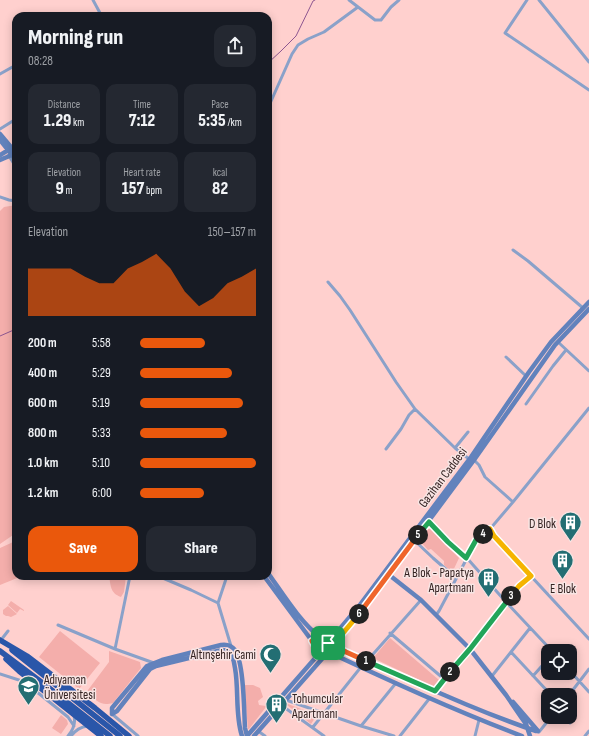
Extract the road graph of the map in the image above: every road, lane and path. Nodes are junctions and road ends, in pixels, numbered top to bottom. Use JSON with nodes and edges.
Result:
{"nodes":[{"id":1,"x":94,"y":0,"type":"edge"},
{"id":2,"x":349,"y":0,"type":"edge"},
{"id":3,"x":399,"y":0,"type":"edge"},
{"id":4,"x":526,"y":0,"type":"edge"},
{"id":5,"x":539,"y":0,"type":"edge"},
{"id":6,"x":358,"y":7,"type":"junction"},
{"id":7,"x":99,"y":12,"type":"edge"},
{"id":8,"x":589,"y":62,"type":"edge"},
{"id":9,"x":12,"y":67,"type":"edge"},
{"id":10,"x":0,"y":74,"type":"edge"},
{"id":11,"x":589,"y":90,"type":"edge"},
{"id":12,"x":272,"y":99,"type":"edge"},
{"id":13,"x":12,"y":122,"type":"edge"},
{"id":14,"x":0,"y":129,"type":"edge"},
{"id":15,"x":0,"y":134,"type":"edge"},
{"id":16,"x":0,"y":140,"type":"edge"},
{"id":17,"x":10,"y":149,"type":"junction"},
{"id":18,"x":12,"y":152,"type":"edge"},
{"id":19,"x":12,"y":154,"type":"edge"},
{"id":20,"x":0,"y":155,"type":"edge"},
{"id":21,"x":0,"y":160,"type":"edge"},
{"id":22,"x":0,"y":198,"type":"edge"},
{"id":23,"x":12,"y":200,"type":"edge"},
{"id":24,"x":513,"y":250,"type":"dead end"},
{"id":25,"x":328,"y":282,"type":"dead end"},
{"id":26,"x":589,"y":302,"type":"edge"},
{"id":27,"x":583,"y":308,"type":"junction"},
{"id":28,"x":589,"y":309,"type":"edge"},
{"id":29,"x":558,"y":342,"type":"junction"},
{"id":30,"x":566,"y":350,"type":"junction"},
{"id":31,"x":506,"y":357,"type":"dead end"},
{"id":32,"x":589,"y":371,"type":"edge"},
{"id":33,"x":526,"y":376,"type":"junction"},
{"id":34,"x":526,"y":404,"type":"dead end"},
{"id":35,"x":589,"y":408,"type":"edge"},
{"id":36,"x":415,"y":409,"type":"junction"},
{"id":37,"x":468,"y":432,"type":"dead end"},
{"id":38,"x":455,"y":448,"type":"junction"},
{"id":39,"x":386,"y":449,"type":"dead end"},
{"id":40,"x":472,"y":460,"type":"junction"},
{"id":41,"x":514,"y":502,"type":"junction"},
{"id":42,"x":429,"y":522,"type":"junction"},
{"id":43,"x":490,"y":529,"type":"junction"},
{"id":44,"x":414,"y":540,"type":"junction"},
{"id":45,"x":466,"y":558,"type":"junction"},
{"id":46,"x":388,"y":574,"type":"junction"},
{"id":47,"x":531,"y":576,"type":"junction"},
{"id":48,"x":272,"y":578,"type":"edge"},
{"id":49,"x":456,"y":578,"type":"junction"},
{"id":50,"x":129,"y":580,"type":"edge"},
{"id":51,"x":167,"y":580,"type":"edge"},
{"id":52,"x":226,"y":580,"type":"edge"},
{"id":53,"x":267,"y":580,"type":"edge"},
{"id":54,"x":421,"y":600,"type":"junction"},
{"id":55,"x":506,"y":602,"type":"junction"},
{"id":56,"x":218,"y":603,"type":"junction"},
{"id":57,"x":436,"y":615,"type":"junction"},
{"id":58,"x":58,"y":625,"type":"dead end"},
{"id":59,"x":530,"y":628,"type":"junction"},
{"id":60,"x":8,"y":631,"type":"dead end"},
{"id":61,"x":390,"y":633,"type":"junction"},
{"id":62,"x":589,"y":639,"type":"edge"},
{"id":63,"x":0,"y":640,"type":"edge"},
{"id":64,"x":312,"y":641,"type":"junction"},
{"id":65,"x":331,"y":644,"type":"junction"},
{"id":66,"x":545,"y":644,"type":"edge"},
{"id":67,"x":231,"y":646,"type":"junction"},
{"id":68,"x":115,"y":649,"type":"junction"},
{"id":69,"x":470,"y":649,"type":"junction"},
{"id":70,"x":325,"y":651,"type":"junction"},
{"id":71,"x":0,"y":652,"type":"edge"},
{"id":72,"x":511,"y":652,"type":"junction"},
{"id":73,"x":317,"y":656,"type":"junction"},
{"id":74,"x":367,"y":661,"type":"junction"},
{"id":75,"x":155,"y":664,"type":"junction"},
{"id":76,"x":361,"y":667,"type":"junction"},
{"id":77,"x":541,"y":667,"type":"edge"},
{"id":78,"x":589,"y":669,"type":"edge"},
{"id":79,"x":0,"y":674,"type":"edge"},
{"id":80,"x":492,"y":676,"type":"junction"},
{"id":81,"x":533,"y":676,"type":"junction"},
{"id":82,"x":577,"y":678,"type":"edge"},
{"id":83,"x":444,"y":679,"type":"junction"},
{"id":84,"x":580,"y":681,"type":"junction"},
{"id":85,"x":396,"y":683,"type":"junction"},
{"id":86,"x":544,"y":688,"type":"edge"},
{"id":87,"x":574,"y":688,"type":"edge"},
{"id":88,"x":435,"y":691,"type":"junction"},
{"id":89,"x":589,"y":692,"type":"edge"},
{"id":90,"x":506,"y":695,"type":"junction"},
{"id":91,"x":429,"y":698,"type":"junction"},
{"id":92,"x":286,"y":700,"type":"junction"},
{"id":93,"x":281,"y":705,"type":"junction"},
{"id":94,"x":324,"y":713,"type":"junction"},
{"id":95,"x":73,"y":714,"type":"junction"},
{"id":96,"x":112,"y":714,"type":"joint"},
{"id":97,"x":479,"y":720,"type":"junction"},
{"id":98,"x":546,"y":724,"type":"edge"},
{"id":99,"x":74,"y":726,"type":"junction"},
{"id":100,"x":88,"y":726,"type":"junction"},
{"id":101,"x":361,"y":726,"type":"junction"},
{"id":102,"x":313,"y":727,"type":"junction"},
{"id":103,"x":527,"y":728,"type":"junction"},
{"id":104,"x":258,"y":731,"type":"junction"},
{"id":105,"x":589,"y":731,"type":"edge"},
{"id":106,"x":318,"y":732,"type":"junction"},
{"id":107,"x":539,"y":734,"type":"edge"},
{"id":108,"x":68,"y":736,"type":"edge"},
{"id":109,"x":72,"y":736,"type":"edge"},
{"id":110,"x":101,"y":736,"type":"edge"},
{"id":111,"x":110,"y":736,"type":"edge"},
{"id":112,"x":120,"y":736,"type":"edge"},
{"id":113,"x":129,"y":736,"type":"edge"},
{"id":114,"x":138,"y":736,"type":"edge"},
{"id":115,"x":242,"y":736,"type":"edge"},
{"id":116,"x":247,"y":736,"type":"edge"},
{"id":117,"x":254,"y":736,"type":"edge"},
{"id":118,"x":265,"y":736,"type":"edge"},
{"id":119,"x":315,"y":736,"type":"edge"},
{"id":120,"x":324,"y":736,"type":"edge"},
{"id":121,"x":394,"y":736,"type":"edge"},
{"id":122,"x":400,"y":736,"type":"edge"},
{"id":123,"x":475,"y":736,"type":"edge"},
{"id":124,"x":522,"y":736,"type":"edge"},
{"id":125,"x":530,"y":736,"type":"edge"},
{"id":126,"x":585,"y":736,"type":"edge"}],
"edges":[{"from":1,"to":7,"type":"street"},
{"from":2,"to":6,"type":"street"},
{"from":3,"to":6,"type":"street"},
{"from":4,"to":11,"type":"street"},
{"from":5,"to":8,"type":"street"},
{"from":6,"to":12,"type":"street"},
{"from":9,"to":10,"type":"street"},
{"from":13,"to":14,"type":"street"},
{"from":15,"to":17,"type":"main road"},
{"from":16,"to":17,"type":"main road"},
{"from":17,"to":18,"type":"main road"},
{"from":17,"to":20,"type":"main road"},
{"from":19,"to":21,"type":"main road"},
{"from":22,"to":23,"type":"street"},
{"from":24,"to":27,"type":"street"},
{"from":25,"to":36,"type":"street"},
{"from":26,"to":27,"type":"main road","name":"Gazihan Caddesi"},
{"from":27,"to":33,"type":"main road","name":"Gazihan Caddesi"},
{"from":28,"to":29,"type":"main road","name":"Gazihan Caddesi"},
{"from":29,"to":30,"type":"street"},
{"from":29,"to":40,"type":"main road","name":"Gazihan Caddesi"},
{"from":30,"to":32,"type":"street"},
{"from":30,"to":34,"type":"street"},
{"from":31,"to":33,"type":"street"},
{"from":33,"to":40,"type":"main road","name":"Gazihan Caddesi"},
{"from":35,"to":41,"type":"street"},
{"from":36,"to":38,"type":"street"},
{"from":36,"to":39,"type":"street"},
{"from":37,"to":38,"type":"street"},
{"from":38,"to":40,"type":"street"},
{"from":40,"to":41,"type":"street"},
{"from":40,"to":42,"type":"main road","name":"Gazihan Caddesi"},
{"from":40,"to":65,"type":"main road","name":"Gazihan Caddesi"},
{"from":41,"to":43,"type":"street"},
{"from":42,"to":44,"type":"main road","name":"Gazihan Caddesi"},
{"from":42,"to":45,"type":"street"},
{"from":43,"to":45,"type":"street"},
{"from":43,"to":47,"type":"street"},
{"from":44,"to":46,"type":"main road","name":"Gazihan Caddesi"},
{"from":44,"to":49,"type":"street"},
{"from":45,"to":49,"type":"street"},
{"from":45,"to":55,"type":"street"},
{"from":46,"to":54,"type":"main road"},
{"from":46,"to":65,"type":"main road","name":"Gazihan Caddesi"},
{"from":47,"to":55,"type":"street"},
{"from":47,"to":62,"type":"street"},
{"from":48,"to":65,"type":"main road"},
{"from":49,"to":57,"type":"street"},
{"from":50,"to":68,"type":"street"},
{"from":51,"to":56,"type":"street"},
{"from":52,"to":56,"type":"street"},
{"from":53,"to":64,"type":"main road"},
{"from":54,"to":57,"type":"main road"},
{"from":54,"to":61,"type":"street"},
{"from":55,"to":59,"type":"street"},
{"from":55,"to":69,"type":"street"},
{"from":56,"to":67,"type":"street"},
{"from":57,"to":69,"type":"main road"},
{"from":58,"to":68,"type":"street"},
{"from":59,"to":66,"type":"street"},
{"from":59,"to":72,"type":"street"},
{"from":60,"to":63,"type":"street"},
{"from":61,"to":74,"type":"street"},
{"from":61,"to":83,"type":"street"},
{"from":63,"to":112,"type":"highway"},
{"from":63,"to":113,"type":"highway"},
{"from":64,"to":70,"type":"main road"},
{"from":64,"to":73,"type":"main road"},
{"from":65,"to":70,"type":"main road","name":"Gazihan Caddesi"},
{"from":65,"to":74,"type":"main road"},
{"from":67,"to":75,"type":"main road"},
{"from":67,"to":116,"type":"main road"},
{"from":68,"to":75,"type":"street"},
{"from":69,"to":80,"type":"main road"},
{"from":69,"to":83,"type":"street"},
{"from":70,"to":73,"type":"main road","name":"Gazihan Caddesi"},
{"from":70,"to":76,"type":"main road"},
{"from":70,"to":92,"type":"main road","name":"Gazihan Caddesi"},
{"from":71,"to":95,"type":"highway"},
{"from":71,"to":111,"type":"highway"},
{"from":72,"to":80,"type":"street"},
{"from":72,"to":81,"type":"street"},
{"from":73,"to":116,"type":"main road","name":"Gazihan Caddesi"},
{"from":74,"to":88,"type":"main road"},
{"from":75,"to":96,"type":"main road"},
{"from":75,"to":115,"type":"main road"},
{"from":76,"to":85,"type":"main road"},
{"from":76,"to":94,"type":"street"},
{"from":77,"to":81,"type":"street"},
{"from":78,"to":84,"type":"street"},
{"from":79,"to":99,"type":"street"},
{"from":80,"to":90,"type":"main road"},
{"from":81,"to":86,"type":"street"},
{"from":82,"to":84,"type":"street"},
{"from":83,"to":88,"type":"street"},
{"from":84,"to":87,"type":"street"},
{"from":84,"to":89,"type":"street"},
{"from":85,"to":91,"type":"main road"},
{"from":85,"to":101,"type":"street"},
{"from":88,"to":91,"type":"main road"},
{"from":88,"to":103,"type":"main road"},
{"from":90,"to":103,"type":"main road"},
{"from":90,"to":107,"type":"main road"},
{"from":91,"to":97,"type":"main road"},
{"from":91,"to":122,"type":"street"},
{"from":92,"to":93,"type":"main road","name":"Gazihan Caddesi"},
{"from":92,"to":94,"type":"street"},
{"from":93,"to":102,"type":"street"},
{"from":93,"to":104,"type":"main road","name":"Gazihan Caddesi"},
{"from":94,"to":101,"type":"street"},
{"from":94,"to":102,"type":"street"},
{"from":95,"to":99,"type":"street"},
{"from":95,"to":100,"type":"highway"},
{"from":96,"to":114,"type":"street"},
{"from":97,"to":123,"type":"street"},
{"from":97,"to":124,"type":"main road"},
{"from":98,"to":107,"type":"street"},
{"from":99,"to":108,"type":"street"},
{"from":100,"to":109,"type":"street"},
{"from":100,"to":110,"type":"highway"},
{"from":101,"to":121,"type":"street"},
{"from":102,"to":106,"type":"street"},
{"from":103,"to":107,"type":"main road"},
{"from":103,"to":125,"type":"main road"},
{"from":104,"to":117,"type":"main road","name":"Gazihan Caddesi"},
{"from":104,"to":118,"type":"street"},
{"from":105,"to":126,"type":"street"},
{"from":106,"to":119,"type":"street"},
{"from":106,"to":120,"type":"street"},
{"from":107,"to":125,"type":"main road"}]}
